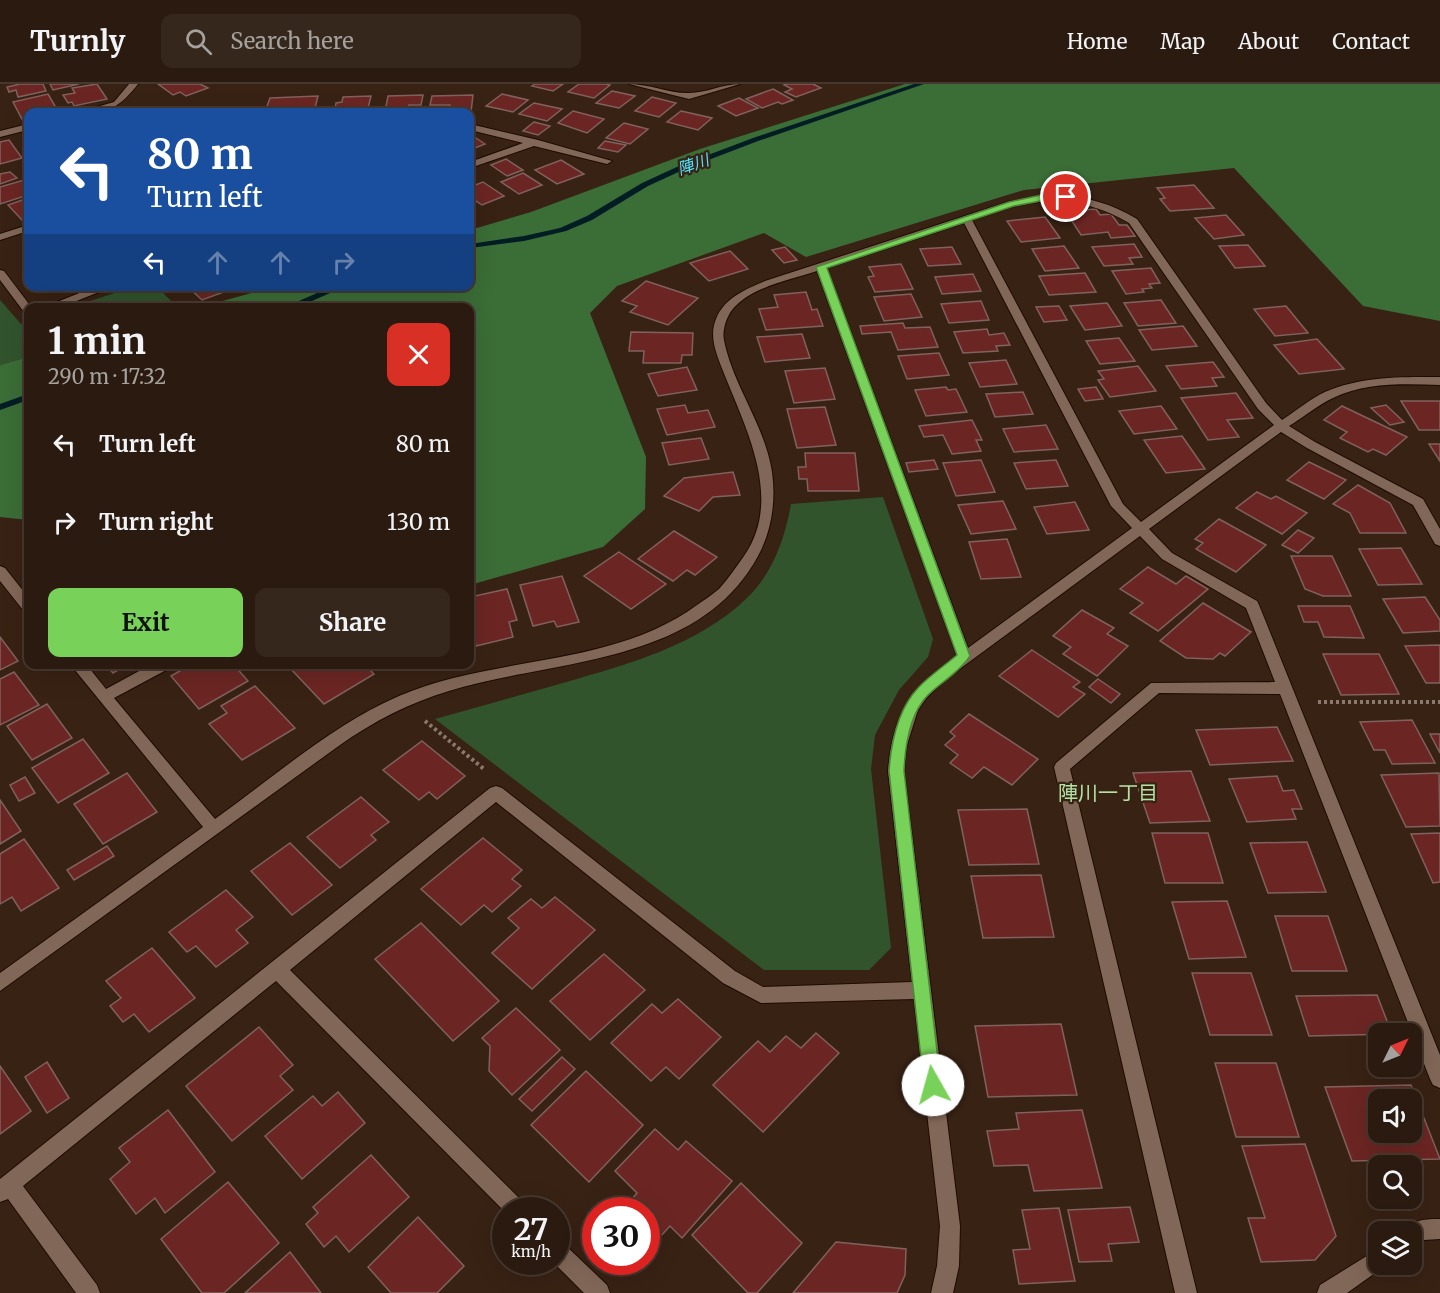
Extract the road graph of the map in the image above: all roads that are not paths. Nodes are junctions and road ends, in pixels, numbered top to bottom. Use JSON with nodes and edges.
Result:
{"nodes":[{"id":1,"x":134,"y":84,"type":"edge"},
{"id":2,"x":633,"y":84,"type":"edge"},
{"id":3,"x":736,"y":84,"type":"edge"},
{"id":4,"x":100,"y":108,"type":"edge"},
{"id":5,"x":24,"y":128,"type":"edge"},
{"id":6,"x":474,"y":128,"type":"edge"},
{"id":7,"x":0,"y":134,"type":"edge"},
{"id":8,"x":535,"y":142,"type":"junction"},
{"id":9,"x":607,"y":161,"type":"dead end"},
{"id":10,"x":474,"y":164,"type":"edge"},
{"id":11,"x":966,"y":218,"type":"junction"},
{"id":12,"x":24,"y":229,"type":"edge"},
{"id":13,"x":0,"y":237,"type":"edge"},
{"id":14,"x":821,"y":267,"type":"junction"},
{"id":15,"x":0,"y":273,"type":"edge"},
{"id":16,"x":95,"y":291,"type":"edge"},
{"id":17,"x":61,"y":303,"type":"edge"},
{"id":18,"x":24,"y":305,"type":"edge"},
{"id":19,"x":1440,"y":381,"type":"edge"},
{"id":20,"x":1281,"y":426,"type":"junction"},
{"id":21,"x":1140,"y":531,"type":"junction"},
{"id":22,"x":1440,"y":541,"type":"edge"},
{"id":23,"x":0,"y":571,"type":"edge"},
{"id":24,"x":24,"y":601,"type":"edge"},
{"id":25,"x":964,"y":656,"type":"junction"},
{"id":26,"x":81,"y":669,"type":"edge"},
{"id":27,"x":156,"y":669,"type":"edge"},
{"id":28,"x":1287,"y":695,"type":"junction"},
{"id":29,"x":104,"y":697,"type":"junction"},
{"id":30,"x":213,"y":828,"type":"junction"},
{"id":31,"x":277,"y":969,"type":"junction"},
{"id":32,"x":0,"y":983,"type":"edge"},
{"id":33,"x":921,"y":990,"type":"junction"},
{"id":34,"x":1440,"y":1079,"type":"edge"},
{"id":35,"x":5,"y":1189,"type":"edge"},
{"id":36,"x":504,"y":1197,"type":"edge"},
{"id":37,"x":1440,"y":1229,"type":"edge"},
{"id":38,"x":1422,"y":1230,"type":"edge"},
{"id":39,"x":570,"y":1264,"type":"edge"},
{"id":40,"x":1368,"y":1266,"type":"edge"},
{"id":41,"x":89,"y":1293,"type":"edge"},
{"id":42,"x":599,"y":1293,"type":"edge"},
{"id":43,"x":942,"y":1293,"type":"edge"},
{"id":44,"x":1186,"y":1293,"type":"edge"},
{"id":45,"x":1328,"y":1293,"type":"edge"}],
"edges":[{"from":1,"to":4,"type":"street"},
{"from":2,"to":3,"type":"street"},
{"from":5,"to":7,"type":"street"},
{"from":6,"to":8,"type":"street"},
{"from":8,"to":9,"type":"street"},
{"from":8,"to":10,"type":"street"},
{"from":11,"to":14,"type":"street"},
{"from":11,"to":20,"type":"street"},
{"from":11,"to":21,"type":"street"},
{"from":12,"to":13,"type":"street"},
{"from":14,"to":25,"type":"street"},
{"from":14,"to":30,"type":"street"},
{"from":15,"to":18,"type":"street"},
{"from":16,"to":17,"type":"street"},
{"from":19,"to":20,"type":"street"},
{"from":20,"to":21,"type":"street"},
{"from":20,"to":22,"type":"street"},
{"from":21,"to":25,"type":"street"},
{"from":21,"to":28,"type":"street"},
{"from":23,"to":24,"type":"street"},
{"from":25,"to":33,"type":"street"},
{"from":26,"to":29,"type":"street"},
{"from":27,"to":29,"type":"street"},
{"from":28,"to":34,"type":"street"},
{"from":28,"to":44,"type":"street"},
{"from":29,"to":30,"type":"street"},
{"from":30,"to":32,"type":"street"},
{"from":31,"to":33,"type":"street"},
{"from":31,"to":35,"type":"street"},
{"from":31,"to":36,"type":"street"},
{"from":33,"to":43,"type":"street"},
{"from":35,"to":41,"type":"street"},
{"from":37,"to":38,"type":"street"},
{"from":39,"to":42,"type":"street"},
{"from":40,"to":45,"type":"street"}]}
